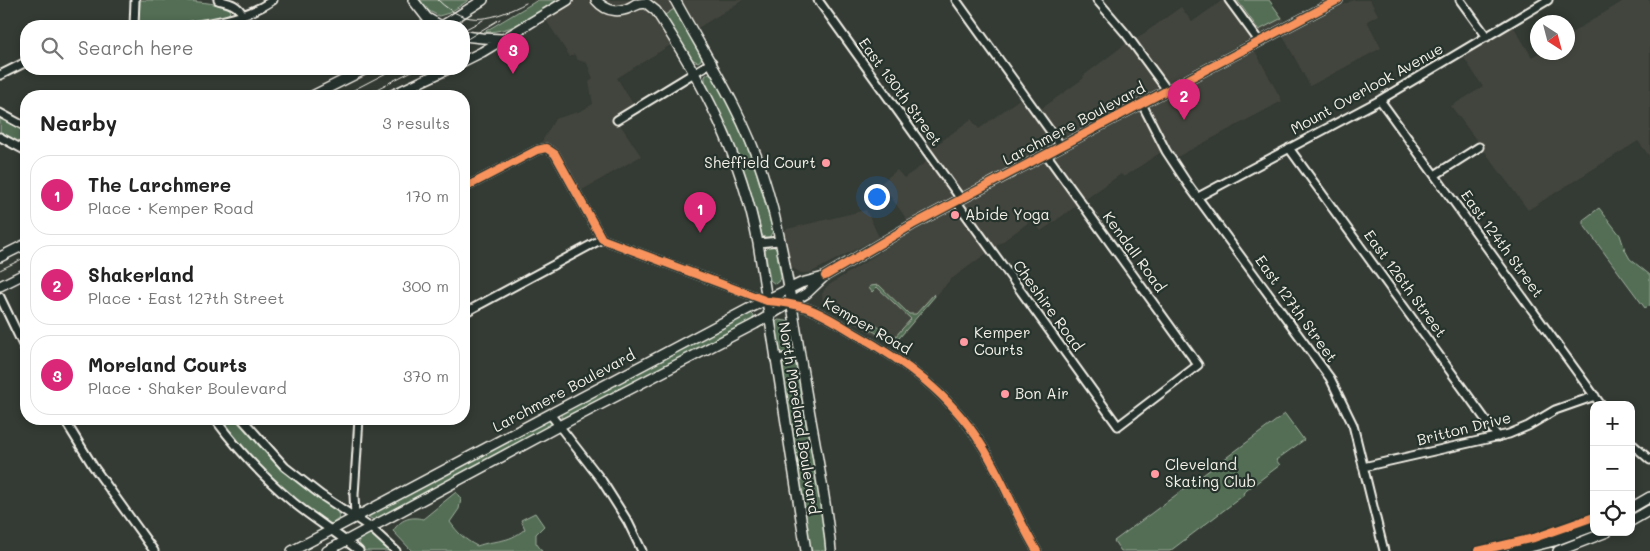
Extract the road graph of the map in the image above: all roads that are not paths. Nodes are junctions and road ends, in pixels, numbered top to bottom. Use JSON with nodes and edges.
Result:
{"nodes":[{"id":1,"x":135,"y":0,"type":"edge"},
{"id":2,"x":218,"y":0,"type":"edge"},
{"id":3,"x":273,"y":0,"type":"edge"},
{"id":4,"x":413,"y":0,"type":"edge"},
{"id":5,"x":483,"y":0,"type":"edge"},
{"id":6,"x":568,"y":0,"type":"edge"},
{"id":7,"x":596,"y":0,"type":"edge"},
{"id":8,"x":642,"y":0,"type":"edge"},
{"id":9,"x":676,"y":0,"type":"edge"},
{"id":10,"x":818,"y":0,"type":"edge"},
{"id":11,"x":956,"y":0,"type":"edge"},
{"id":12,"x":1097,"y":0,"type":"edge"},
{"id":13,"x":1229,"y":0,"type":"edge"},
{"id":14,"x":1460,"y":0,"type":"edge"},
{"id":15,"x":1548,"y":0,"type":"edge"},
{"id":16,"x":1332,"y":1,"type":"edge"},
{"id":17,"x":632,"y":7,"type":"junction"},
{"id":18,"x":243,"y":15,"type":"junction"},
{"id":19,"x":134,"y":20,"type":"edge"},
{"id":20,"x":228,"y":20,"type":"edge"},
{"id":21,"x":431,"y":20,"type":"edge"},
{"id":22,"x":451,"y":20,"type":"edge"},
{"id":23,"x":470,"y":37,"type":"edge"},
{"id":24,"x":1487,"y":37,"type":"junction"},
{"id":25,"x":505,"y":38,"type":"junction"},
{"id":26,"x":1259,"y":42,"type":"junction"},
{"id":27,"x":470,"y":58,"type":"edge"},
{"id":28,"x":712,"y":62,"type":"junction"},
{"id":29,"x":20,"y":65,"type":"edge"},
{"id":30,"x":695,"y":72,"type":"junction"},
{"id":31,"x":0,"y":75,"type":"edge"},
{"id":32,"x":354,"y":75,"type":"edge"},
{"id":33,"x":435,"y":75,"type":"edge"},
{"id":34,"x":324,"y":90,"type":"edge"},
{"id":35,"x":403,"y":90,"type":"edge"},
{"id":36,"x":1167,"y":90,"type":"junction"},
{"id":37,"x":1380,"y":100,"type":"junction"},
{"id":38,"x":1142,"y":104,"type":"junction"},
{"id":39,"x":0,"y":113,"type":"edge"},
{"id":40,"x":617,"y":120,"type":"dead end"},
{"id":41,"x":20,"y":124,"type":"edge"},
{"id":42,"x":0,"y":138,"type":"edge"},
{"id":43,"x":1061,"y":146,"type":"junction"},
{"id":44,"x":1479,"y":147,"type":"dead end"},
{"id":45,"x":20,"y":148,"type":"edge"},
{"id":46,"x":1289,"y":148,"type":"junction"},
{"id":47,"x":1046,"y":154,"type":"junction"},
{"id":48,"x":1435,"y":175,"type":"junction"},
{"id":49,"x":470,"y":185,"type":"edge"},
{"id":50,"x":1198,"y":196,"type":"junction"},
{"id":51,"x":959,"y":200,"type":"junction"},
{"id":52,"x":602,"y":239,"type":"junction"},
{"id":53,"x":779,"y":240,"type":"junction"},
{"id":54,"x":758,"y":243,"type":"junction"},
{"id":55,"x":20,"y":247,"type":"edge"},
{"id":56,"x":0,"y":258,"type":"edge"},
{"id":57,"x":20,"y":276,"type":"edge"},
{"id":58,"x":825,"y":276,"type":"junction"},
{"id":59,"x":0,"y":286,"type":"edge"},
{"id":60,"x":788,"y":289,"type":"junction"},
{"id":61,"x":0,"y":297,"type":"edge"},
{"id":62,"x":766,"y":300,"type":"junction"},
{"id":63,"x":791,"y":303,"type":"junction"},
{"id":64,"x":470,"y":310,"type":"edge"},
{"id":65,"x":768,"y":316,"type":"junction"},
{"id":66,"x":20,"y":339,"type":"edge"},
{"id":67,"x":800,"y":356,"type":"junction"},
{"id":68,"x":775,"y":359,"type":"junction"},
{"id":69,"x":1595,"y":396,"type":"junction"},
{"id":70,"x":1598,"y":401,"type":"edge"},
{"id":71,"x":550,"y":414,"type":"junction"},
{"id":72,"x":68,"y":425,"type":"edge"},
{"id":73,"x":220,"y":425,"type":"edge"},
{"id":74,"x":248,"y":425,"type":"edge"},
{"id":75,"x":359,"y":425,"type":"edge"},
{"id":76,"x":559,"y":426,"type":"junction"},
{"id":77,"x":1118,"y":426,"type":"joint"},
{"id":78,"x":1498,"y":437,"type":"junction"},
{"id":79,"x":1634,"y":446,"type":"edge"},
{"id":80,"x":1650,"y":460,"type":"edge"},
{"id":81,"x":1363,"y":467,"type":"junction"},
{"id":82,"x":1650,"y":497,"type":"edge"},
{"id":83,"x":1635,"y":506,"type":"edge"},
{"id":84,"x":1650,"y":510,"type":"edge"},
{"id":85,"x":355,"y":516,"type":"junction"},
{"id":86,"x":1635,"y":519,"type":"edge"},
{"id":87,"x":371,"y":528,"type":"junction"},
{"id":88,"x":1590,"y":528,"type":"edge"},
{"id":89,"x":330,"y":530,"type":"junction"},
{"id":90,"x":1597,"y":536,"type":"edge"},
{"id":91,"x":346,"y":541,"type":"junction"},
{"id":92,"x":154,"y":551,"type":"edge"},
{"id":93,"x":292,"y":551,"type":"edge"},
{"id":94,"x":327,"y":551,"type":"edge"},
{"id":95,"x":359,"y":551,"type":"edge"},
{"id":96,"x":396,"y":551,"type":"edge"},
{"id":97,"x":642,"y":551,"type":"edge"},
{"id":98,"x":806,"y":551,"type":"edge"},
{"id":99,"x":831,"y":551,"type":"edge"},
{"id":100,"x":1037,"y":551,"type":"edge"},
{"id":101,"x":1384,"y":551,"type":"edge"},
{"id":102,"x":1513,"y":551,"type":"edge"},
{"id":103,"x":1558,"y":551,"type":"edge"}],
"edges":[{"from":1,"to":19,"type":"street"},
{"from":2,"to":18,"type":"street"},
{"from":3,"to":18,"type":"street"},
{"from":4,"to":21,"type":"main road"},
{"from":5,"to":22,"type":"main road"},
{"from":6,"to":25,"type":"main road"},
{"from":7,"to":17,"type":"main road","name":"North Moreland Boulevard"},
{"from":8,"to":17,"type":"main road"},
{"from":9,"to":28,"type":"main road","name":"North Moreland Boulevard"},
{"from":10,"to":51,"type":"street","name":"East 130th Street"},
{"from":11,"to":43,"type":"street"},
{"from":12,"to":36,"type":"street"},
{"from":13,"to":26,"type":"street"},
{"from":14,"to":24,"type":"street"},
{"from":15,"to":24,"type":"street","name":"Mount Overlook Avenue"},
{"from":16,"to":26,"type":"main road","name":"Larchmere Boulevard"},
{"from":17,"to":30,"type":"main road","name":"North Moreland Boulevard"},
{"from":18,"to":20,"type":"street"},
{"from":23,"to":25,"type":"main road"},
{"from":24,"to":37,"type":"street","name":"Mount Overlook Avenue"},
{"from":25,"to":27,"type":"main road"},
{"from":26,"to":36,"type":"main road","name":"Larchmere Boulevard"},
{"from":28,"to":30,"type":"street"},
{"from":28,"to":53,"type":"main road","name":"North Moreland Boulevard"},
{"from":29,"to":31,"type":"street"},
{"from":30,"to":40,"type":"street"},
{"from":30,"to":54,"type":"main road","name":"North Moreland Boulevard"},
{"from":32,"to":34,"type":"main road"},
{"from":33,"to":35,"type":"main road"},
{"from":36,"to":38,"type":"main road","name":"Larchmere Boulevard"},
{"from":37,"to":46,"type":"street","name":"Mount Overlook Avenue"},
{"from":37,"to":48,"type":"street","name":"East 124th Street"},
{"from":38,"to":43,"type":"main road","name":"Larchmere Boulevard"},
{"from":38,"to":50,"type":"street","name":"East 127th Street"},
{"from":39,"to":41,"type":"street"},
{"from":42,"to":45,"type":"street"},
{"from":43,"to":47,"type":"main road","name":"Larchmere Boulevard"},
{"from":44,"to":48,"type":"street"},
{"from":46,"to":50,"type":"street","name":"Mount Overlook Avenue"},
{"from":46,"to":78,"type":"street","name":"East 126th Street"},
{"from":47,"to":51,"type":"main road","name":"Larchmere Boulevard"},
{"from":47,"to":77,"type":"street","name":"Kendall Road"},
{"from":48,"to":69,"type":"street","name":"East 124th Street"},
{"from":49,"to":52,"type":"street"},
{"from":50,"to":81,"type":"street","name":"East 127th Street"},
{"from":51,"to":58,"type":"main road","name":"Larchmere Boulevard"},
{"from":51,"to":77,"type":"street","name":"Cheshire Road"},
{"from":52,"to":62,"type":"street","name":"Kemper Road"},
{"from":52,"to":64,"type":"street"},
{"from":53,"to":54,"type":"street"},
{"from":53,"to":60,"type":"main road","name":"North Moreland Boulevard"},
{"from":54,"to":62,"type":"main road","name":"North Moreland Boulevard"},
{"from":55,"to":56,"type":"main road"},
{"from":57,"to":59,"type":"main road"},
{"from":58,"to":60,"type":"main road","name":"Larchmere Boulevard"},
{"from":58,"to":63,"type":"main road","name":"Larchmere Boulevard"},
{"from":60,"to":62,"type":"main road","name":"Larchmere Boulevard"},
{"from":60,"to":63,"type":"main road","name":"North Moreland Boulevard"},
{"from":61,"to":66,"type":"street"},
{"from":62,"to":63,"type":"street","name":"Kemper Road"},
{"from":62,"to":65,"type":"main road","name":"North Moreland Boulevard"},
{"from":62,"to":71,"type":"main road","name":"Larchmere Boulevard"},
{"from":63,"to":65,"type":"main road","name":"Larchmere Boulevard"},
{"from":63,"to":67,"type":"main road","name":"North Moreland Boulevard"},
{"from":63,"to":100,"type":"street","name":"Kemper Road"},
{"from":65,"to":68,"type":"main road","name":"North Moreland Boulevard"},
{"from":65,"to":76,"type":"main road","name":"Larchmere Boulevard"},
{"from":67,"to":68,"type":"street"},
{"from":67,"to":99,"type":"main road","name":"North Moreland Boulevard"},
{"from":68,"to":98,"type":"main road","name":"North Moreland Boulevard"},
{"from":69,"to":70,"type":"street","name":"East 124th Street"},
{"from":69,"to":78,"type":"street","name":"Britton Drive"},
{"from":71,"to":76,"type":"street"},
{"from":71,"to":85,"type":"main road","name":"Larchmere Boulevard"},
{"from":72,"to":92,"type":"street"},
{"from":73,"to":89,"type":"street"},
{"from":74,"to":85,"type":"street"},
{"from":75,"to":85,"type":"street"},
{"from":76,"to":87,"type":"main road","name":"Larchmere Boulevard"},
{"from":76,"to":97,"type":"street"},
{"from":78,"to":81,"type":"street","name":"Britton Drive"},
{"from":79,"to":80,"type":"street"},
{"from":81,"to":101,"type":"street","name":"East 127th Street"},
{"from":82,"to":83,"type":"main road"},
{"from":84,"to":86,"type":"main road"},
{"from":85,"to":87,"type":"street"},
{"from":85,"to":89,"type":"main road","name":"Larchmere Boulevard"},
{"from":87,"to":91,"type":"main road","name":"Larchmere Boulevard"},
{"from":87,"to":96,"type":"street"},
{"from":88,"to":102,"type":"main road"},
{"from":89,"to":91,"type":"street"},
{"from":89,"to":93,"type":"main road","name":"Larchmere Boulevard"},
{"from":90,"to":103,"type":"main road"},
{"from":91,"to":94,"type":"main road","name":"Larchmere Boulevard"},
{"from":91,"to":95,"type":"street"}]}
